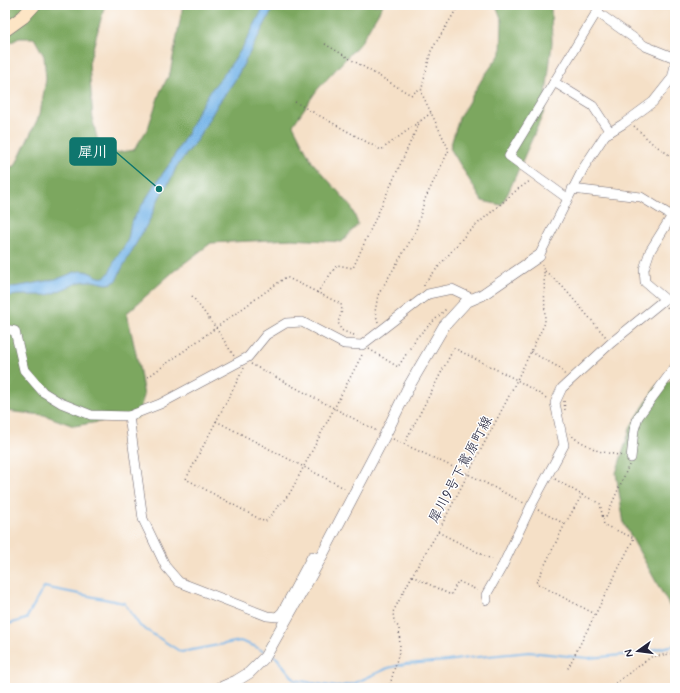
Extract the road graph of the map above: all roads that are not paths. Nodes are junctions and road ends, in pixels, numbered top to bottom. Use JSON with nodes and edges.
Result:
{"nodes":[{"id":1,"x":34,"y":5,"type":"edge"},
{"id":2,"x":599,"y":8,"type":"edge"},
{"id":3,"x":5,"y":30,"type":"edge"},
{"id":4,"x":675,"y":58,"type":"edge"},
{"id":5,"x":675,"y":65,"type":"edge"},
{"id":6,"x":673,"y":79,"type":"edge"},
{"id":7,"x":554,"y":82,"type":"junction"},
{"id":8,"x":610,"y":132,"type":"junction"},
{"id":9,"x":572,"y":189,"type":"junction"},
{"id":10,"x":567,"y":198,"type":"junction"},
{"id":11,"x":674,"y":214,"type":"edge"},
{"id":12,"x":539,"y":256,"type":"joint"},
{"id":13,"x":473,"y":299,"type":"junction"},
{"id":14,"x":5,"y":329,"type":"edge"},
{"id":15,"x":675,"y":367,"type":"edge"},
{"id":16,"x":129,"y":416,"type":"junction"},
{"id":17,"x":631,"y":458,"type":"road end"},
{"id":18,"x":319,"y":559,"type":"junction"},
{"id":19,"x":487,"y":598,"type":"road end"},
{"id":20,"x":220,"y":688,"type":"edge"}],
"edges":[{"from":1,"to":3,"type":"main road"},
{"from":2,"to":4,"type":"street"},
{"from":2,"to":7,"type":"street"},
{"from":5,"to":6,"type":"street"},
{"from":6,"to":8,"type":"street"},
{"from":7,"to":8,"type":"street"},
{"from":7,"to":10,"type":"street"},
{"from":8,"to":9,"type":"street"},
{"from":9,"to":10,"type":"street"},
{"from":9,"to":11,"type":"street"},
{"from":10,"to":12,"type":"street"},
{"from":11,"to":19,"type":"street"},
{"from":12,"to":13,"type":"street"},
{"from":13,"to":16,"type":"street"},
{"from":13,"to":18,"type":"street"},
{"from":14,"to":16,"type":"street"},
{"from":15,"to":17,"type":"street"},
{"from":16,"to":18,"type":"street"},
{"from":18,"to":20,"type":"street"}]}
